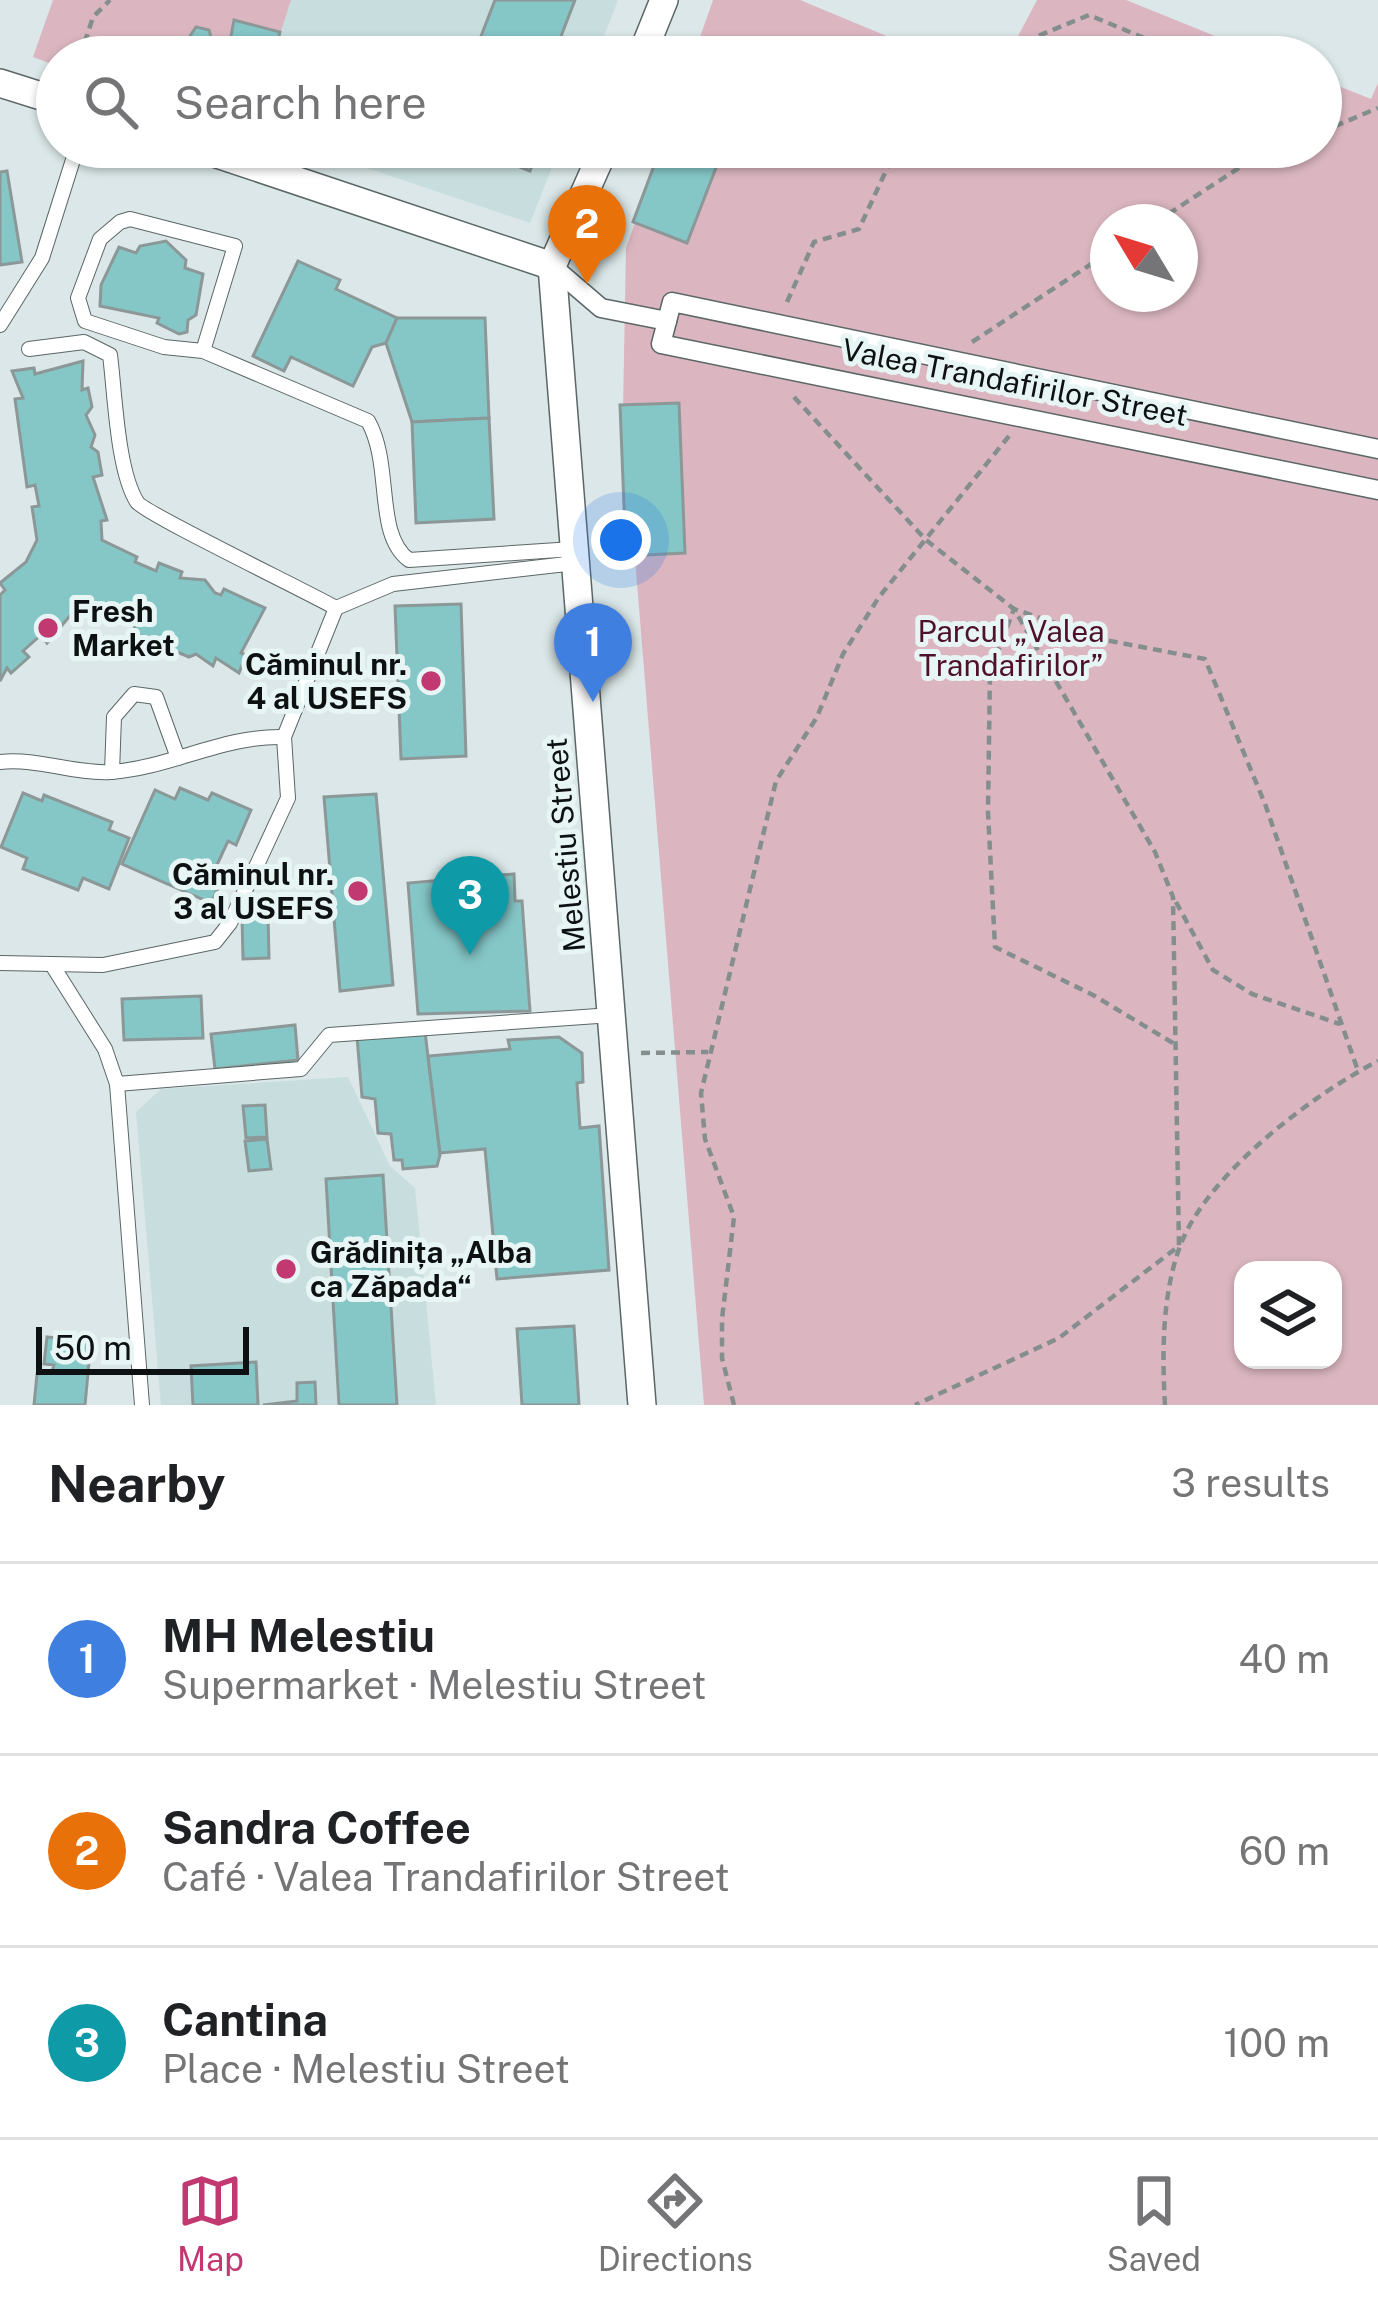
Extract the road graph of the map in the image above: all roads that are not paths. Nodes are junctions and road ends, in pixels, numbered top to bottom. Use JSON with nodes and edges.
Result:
{"nodes":[{"id":1,"x":664,"y":0,"type":"edge"},
{"id":2,"x":649,"y":36,"type":"edge"},
{"id":3,"x":0,"y":82,"type":"edge"},
{"id":4,"x":36,"y":94,"type":"edge"},
{"id":5,"x":70,"y":168,"type":"edge"},
{"id":6,"x":259,"y":168,"type":"edge"},
{"id":7,"x":596,"y":168,"type":"edge"},
{"id":8,"x":552,"y":266,"type":"junction"},
{"id":9,"x":667,"y":321,"type":"junction"},
{"id":10,"x":0,"y":325,"type":"edge"},
{"id":11,"x":29,"y":349,"type":"dead end"},
{"id":12,"x":202,"y":351,"type":"junction"},
{"id":13,"x":1378,"y":448,"type":"edge"},
{"id":14,"x":1378,"y":490,"type":"edge"},
{"id":15,"x":574,"y":556,"type":"junction"},
{"id":16,"x":336,"y":608,"type":"junction"},
{"id":17,"x":284,"y":737,"type":"junction"},
{"id":18,"x":178,"y":758,"type":"junction"},
{"id":19,"x":0,"y":762,"type":"edge"},
{"id":20,"x":112,"y":772,"type":"junction"},
{"id":21,"x":0,"y":962,"type":"edge"},
{"id":22,"x":54,"y":968,"type":"junction"},
{"id":23,"x":612,"y":1016,"type":"junction"},
{"id":24,"x":117,"y":1084,"type":"junction"},
{"id":25,"x":142,"y":1405,"type":"edge"},
{"id":26,"x":642,"y":1405,"type":"edge"}],
"edges":[{"from":1,"to":2,"type":"street"},
{"from":3,"to":4,"type":"street"},
{"from":5,"to":10,"type":"lane"},
{"from":6,"to":8,"type":"street","name":"Valea Trandafirilor Street"},
{"from":7,"to":8,"type":"street","name":"Melestiu Street"},
{"from":8,"to":9,"type":"street","name":"Valea Trandafirilor Street"},
{"from":8,"to":15,"type":"street","name":"Melestiu Street"},
{"from":9,"to":13,"type":"street","name":"Valea Trandafirilor Street"},
{"from":9,"to":14,"type":"street","name":"Valea Trandafirilor Street"},
{"from":11,"to":16,"type":"lane"},
{"from":12,"to":12,"type":"lane"},
{"from":12,"to":15,"type":"lane"},
{"from":15,"to":16,"type":"lane"},
{"from":15,"to":23,"type":"street","name":"Melestiu Street"},
{"from":16,"to":17,"type":"lane"},
{"from":17,"to":18,"type":"lane"},
{"from":17,"to":22,"type":"lane"},
{"from":18,"to":20,"type":"lane"},
{"from":18,"to":20,"type":"lane"},
{"from":19,"to":20,"type":"lane"},
{"from":21,"to":22,"type":"lane"},
{"from":22,"to":24,"type":"lane"},
{"from":23,"to":24,"type":"lane"},
{"from":23,"to":26,"type":"street","name":"Melestiu Street"},
{"from":24,"to":25,"type":"lane"}]}
